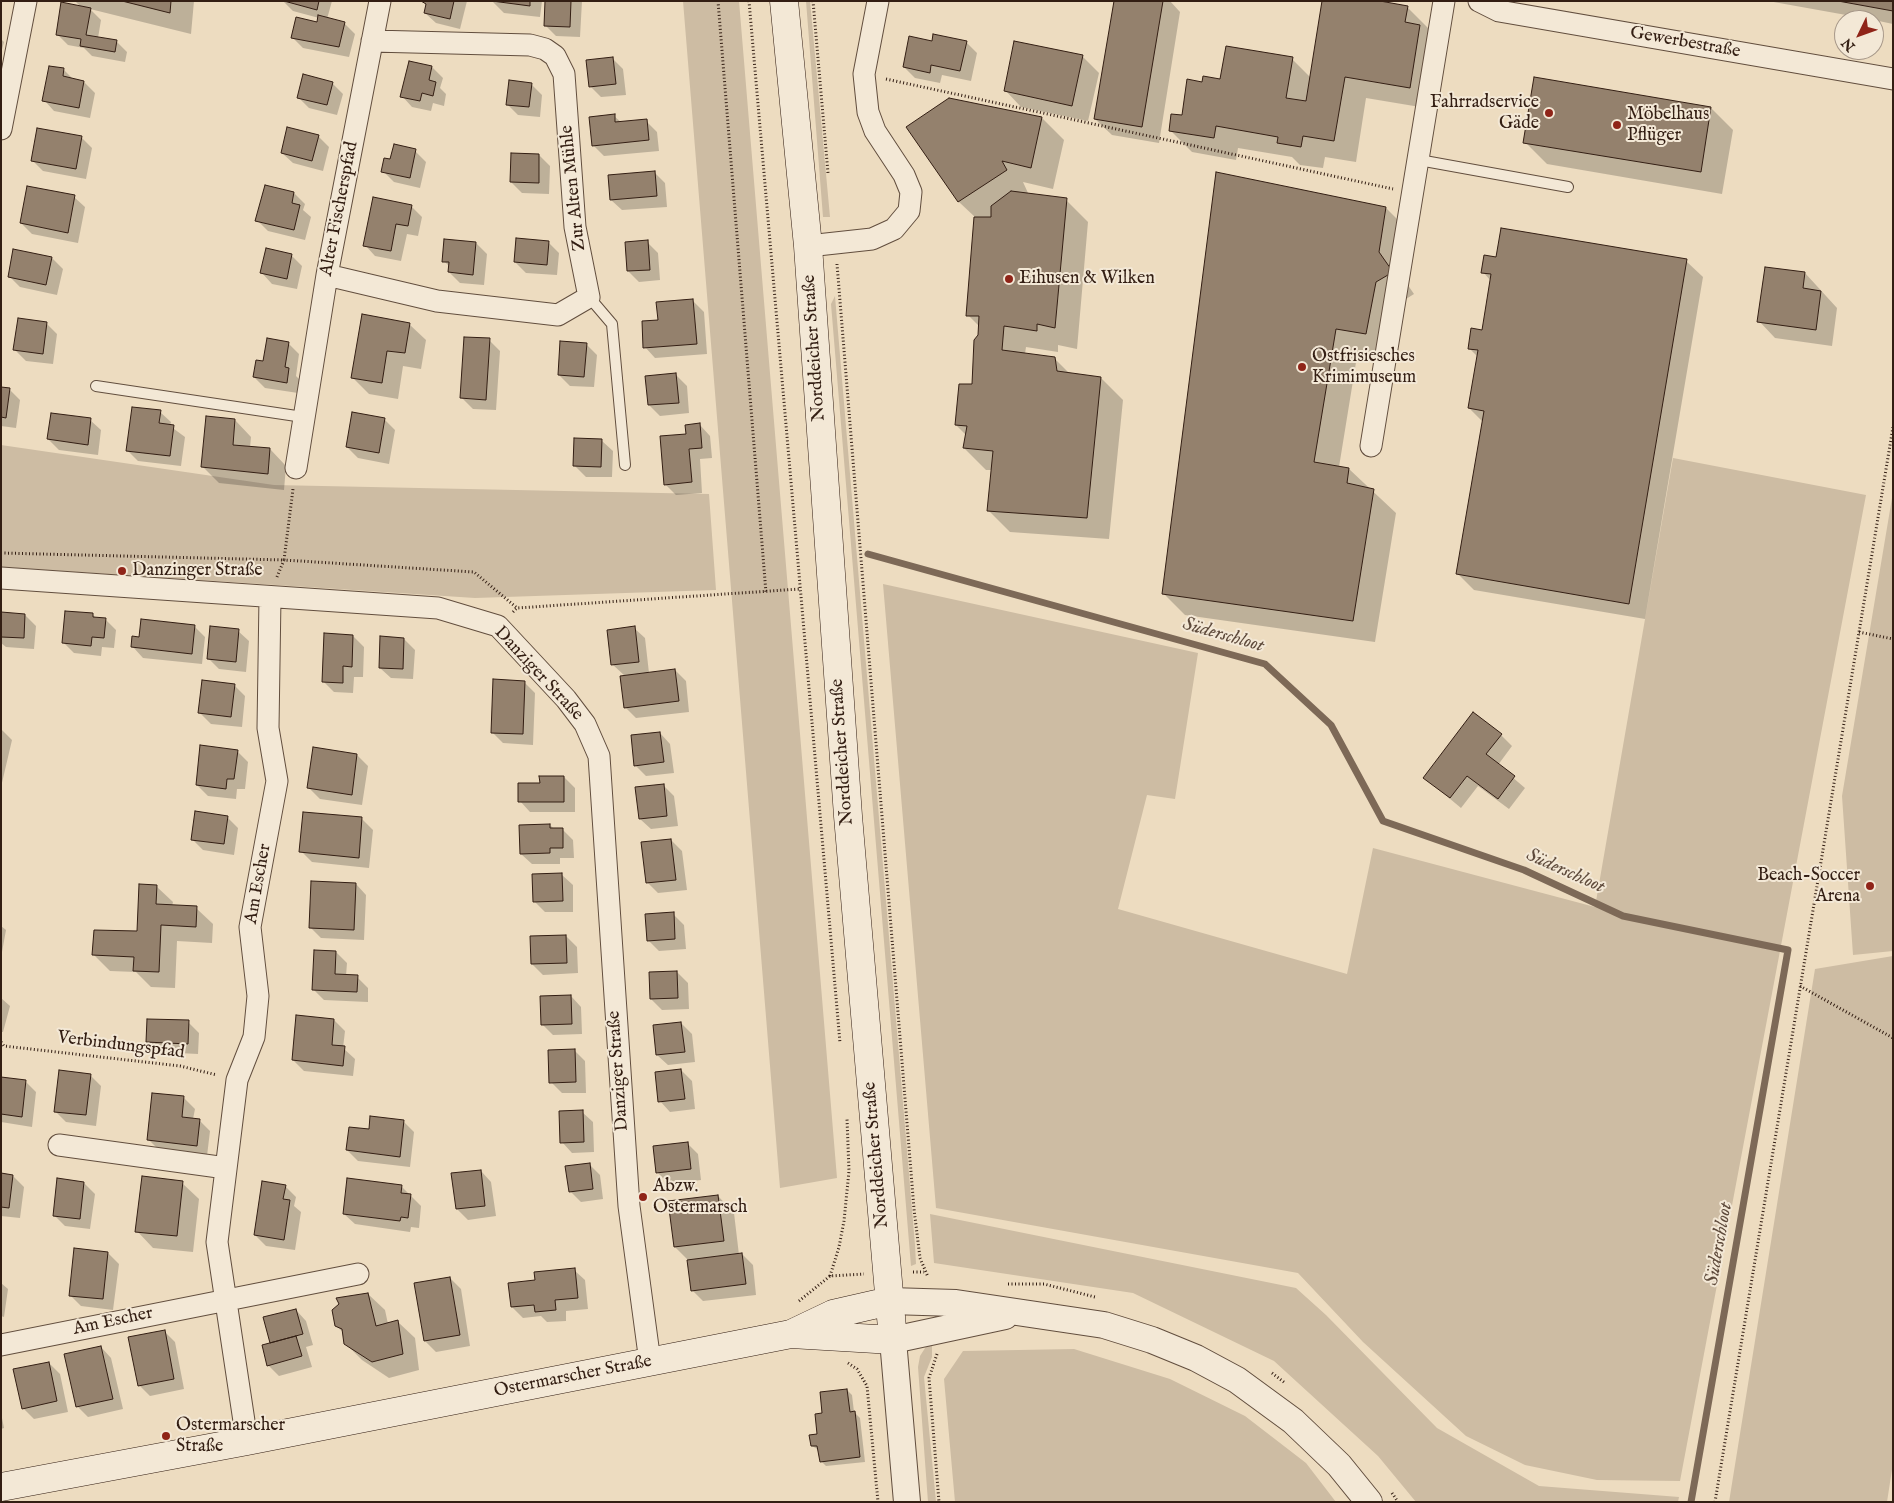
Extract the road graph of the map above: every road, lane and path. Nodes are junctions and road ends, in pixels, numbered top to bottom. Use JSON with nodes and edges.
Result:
{"nodes":[{"id":1,"x":26,"y":1,"type":"edge"},
{"id":2,"x":380,"y":1,"type":"edge"},
{"id":3,"x":718,"y":1,"type":"edge"},
{"id":4,"x":749,"y":1,"type":"edge"},
{"id":5,"x":784,"y":1,"type":"edge"},
{"id":6,"x":813,"y":1,"type":"edge"},
{"id":7,"x":878,"y":1,"type":"edge"},
{"id":8,"x":1444,"y":1,"type":"edge"},
{"id":9,"x":1478,"y":1,"type":"edge"},
{"id":10,"x":372,"y":41,"type":"junction"},
{"id":11,"x":864,"y":74,"type":"junction"},
{"id":12,"x":1893,"y":79,"type":"edge"},
{"id":13,"x":1,"y":129,"type":"edge"},
{"id":14,"x":1419,"y":160,"type":"junction"},
{"id":15,"x":828,"y":177,"type":"dead end"},
{"id":16,"x":1568,"y":187,"type":"dead end"},
{"id":17,"x":1413,"y":193,"type":"junction"},
{"id":18,"x":836,"y":244,"type":"junction"},
{"id":19,"x":808,"y":246,"type":"junction"},
{"id":20,"x":327,"y":275,"type":"junction"},
{"id":21,"x":589,"y":297,"type":"junction"},
{"id":22,"x":96,"y":386,"type":"dead end"},
{"id":23,"x":303,"y":417,"type":"junction"},
{"id":24,"x":1893,"y":427,"type":"edge"},
{"id":25,"x":1371,"y":446,"type":"dead end"},
{"id":26,"x":625,"y":465,"type":"dead end"},
{"id":27,"x":296,"y":468,"type":"dead end"},
{"id":28,"x":292,"y":499,"type":"dead end"},
{"id":29,"x":1,"y":553,"type":"edge"},
{"id":30,"x":284,"y":560,"type":"junction"},
{"id":31,"x":1,"y":578,"type":"edge"},
{"id":32,"x":800,"y":589,"type":"junction"},
{"id":33,"x":766,"y":593,"type":"junction"},
{"id":34,"x":270,"y":597,"type":"junction"},
{"id":35,"x":516,"y":608,"type":"junction"},
{"id":36,"x":498,"y":626,"type":"junction"},
{"id":37,"x":1859,"y":632,"type":"junction"},
{"id":38,"x":1893,"y":639,"type":"edge"},
{"id":39,"x":1800,"y":986,"type":"junction"},
{"id":40,"x":1893,"y":1038,"type":"edge"},
{"id":41,"x":1,"y":1042,"type":"edge"},
{"id":42,"x":841,"y":1048,"type":"dead end"},
{"id":43,"x":237,"y":1080,"type":"junction"},
{"id":44,"x":847,"y":1116,"type":"dead end"},
{"id":45,"x":59,"y":1145,"type":"dead end"},
{"id":46,"x":226,"y":1168,"type":"junction"},
{"id":47,"x":924,"y":1272,"type":"dead end"},
{"id":48,"x":358,"y":1274,"type":"dead end"},
{"id":49,"x":830,"y":1276,"type":"dead end"},
{"id":50,"x":225,"y":1299,"type":"junction"},
{"id":51,"x":890,"y":1301,"type":"junction"},
{"id":52,"x":1019,"y":1313,"type":"junction"},
{"id":53,"x":936,"y":1332,"type":"junction"},
{"id":54,"x":791,"y":1334,"type":"junction"},
{"id":55,"x":836,"y":1338,"type":"junction"},
{"id":56,"x":893,"y":1340,"type":"junction"},
{"id":57,"x":1,"y":1346,"type":"edge"},
{"id":58,"x":650,"y":1362,"type":"junction"},
{"id":59,"x":247,"y":1441,"type":"junction"},
{"id":60,"x":1,"y":1487,"type":"edge"},
{"id":61,"x":878,"y":1502,"type":"edge"},
{"id":62,"x":908,"y":1502,"type":"edge"},
{"id":63,"x":939,"y":1502,"type":"edge"},
{"id":64,"x":1369,"y":1502,"type":"edge"},
{"id":65,"x":1715,"y":1502,"type":"edge"}],
"edges":[{"from":1,"to":13,"type":"street"},
{"from":2,"to":10,"type":"street","name":"Alter Fischerspfad"},
{"from":3,"to":33,"type":"path"},
{"from":4,"to":32,"type":"path","name":"Norddeicher Straße"},
{"from":5,"to":19,"type":"main road","name":"Norddeicher Straße"},
{"from":6,"to":15,"type":"path"},
{"from":7,"to":11,"type":"street"},
{"from":8,"to":14,"type":"street"},
{"from":9,"to":12,"type":"street","name":"Gewerbestraße"},
{"from":10,"to":20,"type":"street","name":"Alter Fischerspfad"},
{"from":10,"to":21,"type":"street","name":"Zur Alten Mühle"},
{"from":11,"to":17,"type":"path"},
{"from":11,"to":18,"type":"street"},
{"from":14,"to":16,"type":"lane"},
{"from":14,"to":17,"type":"street"},
{"from":17,"to":25,"type":"street"},
{"from":18,"to":19,"type":"street"},
{"from":18,"to":47,"type":"path"},
{"from":19,"to":51,"type":"main road","name":"Norddeicher Straße"},
{"from":20,"to":21,"type":"street"},
{"from":20,"to":23,"type":"street","name":"Alter Fischerspfad"},
{"from":21,"to":26,"type":"lane"},
{"from":22,"to":23,"type":"lane"},
{"from":23,"to":27,"type":"street","name":"Alter Fischerspfad"},
{"from":24,"to":37,"type":"path"},
{"from":28,"to":30,"type":"path"},
{"from":29,"to":30,"type":"path"},
{"from":30,"to":35,"type":"path"},
{"from":31,"to":34,"type":"street","name":"Danziger Straße"},
{"from":32,"to":33,"type":"path"},
{"from":32,"to":42,"type":"path","name":"Norddeicher Straße"},
{"from":33,"to":35,"type":"path"},
{"from":34,"to":36,"type":"street","name":"Danziger Straße"},
{"from":34,"to":43,"type":"street","name":"Am Escher"},
{"from":35,"to":36,"type":"path"},
{"from":36,"to":58,"type":"street","name":"Danziger Straße"},
{"from":37,"to":38,"type":"path"},
{"from":37,"to":39,"type":"path"},
{"from":39,"to":40,"type":"path"},
{"from":39,"to":65,"type":"path"},
{"from":41,"to":43,"type":"path","name":"Verbindungspfad"},
{"from":43,"to":46,"type":"street","name":"Am Escher"},
{"from":44,"to":49,"type":"path","name":"Norddeicher Straße"},
{"from":45,"to":46,"type":"street"},
{"from":46,"to":50,"type":"street","name":"Am Escher"},
{"from":48,"to":50,"type":"street","name":"Am Escher"},
{"from":50,"to":57,"type":"street","name":"Am Escher"},
{"from":50,"to":59,"type":"street","name":"Am Escher"},
{"from":51,"to":52,"type":"street"},
{"from":51,"to":54,"type":"main road","name":"Ostermarscher Straße"},
{"from":51,"to":56,"type":"main road","name":"Norddeicher Straße"},
{"from":52,"to":53,"type":"street"},
{"from":52,"to":64,"type":"street"},
{"from":53,"to":56,"type":"street"},
{"from":53,"to":63,"type":"path"},
{"from":54,"to":55,"type":"main road","name":"Ostermarscher Straße"},
{"from":54,"to":58,"type":"main road","name":"Ostermarscher Straße"},
{"from":55,"to":56,"type":"main road","name":"Ostermarscher Straße"},
{"from":55,"to":61,"type":"path"},
{"from":56,"to":62,"type":"street","name":"Norddeicher Straße"},
{"from":58,"to":59,"type":"main road","name":"Ostermarscher Straße"},
{"from":59,"to":60,"type":"main road","name":"Ostermarscher Straße"}]}
